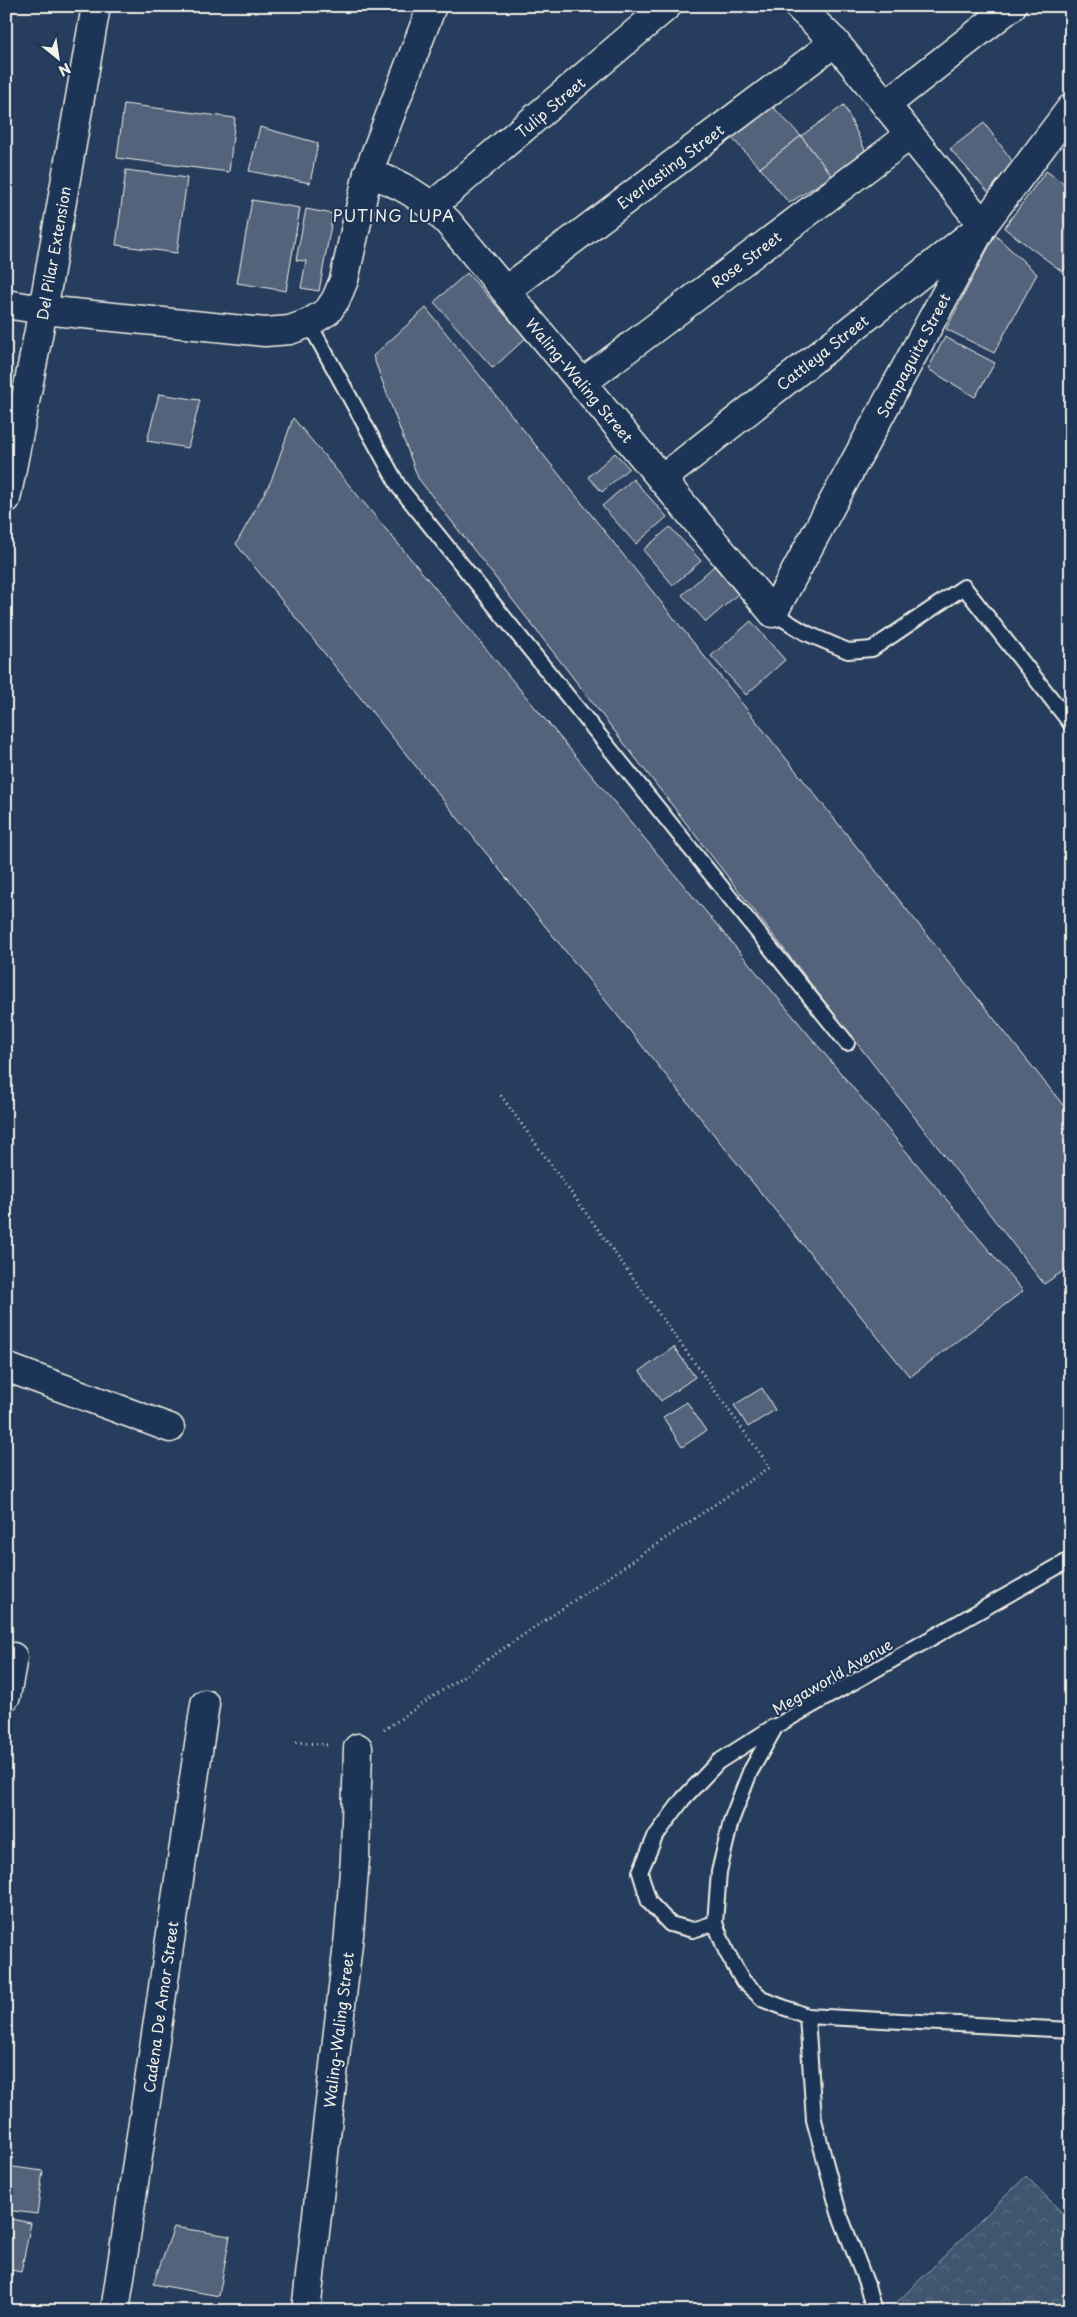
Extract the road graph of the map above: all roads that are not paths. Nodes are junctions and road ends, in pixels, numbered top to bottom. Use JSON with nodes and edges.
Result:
{"nodes":[{"id":1,"x":96,"y":6,"type":"edge"},
{"id":2,"x":432,"y":6,"type":"edge"},
{"id":3,"x":1012,"y":6,"type":"edge"},
{"id":4,"x":809,"y":10,"type":"edge"},
{"id":5,"x":651,"y":12,"type":"edge"},
{"id":6,"x":835,"y":42,"type":"junction"},
{"id":7,"x":886,"y":105,"type":"junction"},
{"id":8,"x":1071,"y":108,"type":"edge"},
{"id":9,"x":910,"y":135,"type":"junction"},
{"id":10,"x":368,"y":173,"type":"junction"},
{"id":11,"x":432,"y":206,"type":"junction"},
{"id":12,"x":982,"y":225,"type":"junction"},
{"id":13,"x":506,"y":290,"type":"junction"},
{"id":14,"x":6,"y":304,"type":"edge"},
{"id":15,"x":43,"y":310,"type":"junction"},
{"id":16,"x":309,"y":323,"type":"junction"},
{"id":17,"x":582,"y":383,"type":"junction"},
{"id":18,"x":662,"y":479,"type":"junction"},
{"id":19,"x":6,"y":499,"type":"edge"},
{"id":20,"x":773,"y":613,"type":"junction"},
{"id":21,"x":1071,"y":724,"type":"edge"},
{"id":22,"x":847,"y":1043,"type":"dead end"},
{"id":23,"x":6,"y":1367,"type":"edge"},
{"id":24,"x":170,"y":1428,"type":"dead end"},
{"id":25,"x":1071,"y":1558,"type":"edge"},
{"id":26,"x":13,"y":1657,"type":"dead end"},
{"id":27,"x":6,"y":1696,"type":"edge"},
{"id":28,"x":205,"y":1704,"type":"dead end"},
{"id":29,"x":776,"y":1726,"type":"junction"},
{"id":30,"x":358,"y":1748,"type":"road end"},
{"id":31,"x":715,"y":1923,"type":"junction"},
{"id":32,"x":807,"y":2016,"type":"junction"},
{"id":33,"x":1071,"y":2030,"type":"edge"},
{"id":34,"x":115,"y":2311,"type":"edge"},
{"id":35,"x":306,"y":2311,"type":"edge"},
{"id":36,"x":874,"y":2311,"type":"edge"}],
"edges":[{"from":1,"to":15,"type":"street","name":"Del Pilar Extension"},
{"from":2,"to":10,"type":"street"},
{"from":3,"to":7,"type":"street"},
{"from":4,"to":6,"type":"street"},
{"from":5,"to":11,"type":"street","name":"Tulip Street"},
{"from":6,"to":7,"type":"street"},
{"from":6,"to":13,"type":"street","name":"Everlasting Street"},
{"from":7,"to":9,"type":"street"},
{"from":8,"to":12,"type":"street","name":"Sampaguita Street"},
{"from":9,"to":12,"type":"street"},
{"from":9,"to":17,"type":"street","name":"Rose Street"},
{"from":10,"to":11,"type":"street","name":"Waling-Waling Street"},
{"from":10,"to":16,"type":"street"},
{"from":11,"to":13,"type":"street","name":"Waling-Waling Street"},
{"from":12,"to":18,"type":"street","name":"Cattleya Street"},
{"from":12,"to":20,"type":"street","name":"Sampaguita Street"},
{"from":13,"to":17,"type":"street","name":"Waling-Waling Street"},
{"from":14,"to":15,"type":"street"},
{"from":15,"to":16,"type":"street"},
{"from":15,"to":19,"type":"street","name":"Del Pilar Extension"},
{"from":16,"to":22,"type":"lane"},
{"from":17,"to":18,"type":"street","name":"Waling-Waling Street"},
{"from":18,"to":20,"type":"street","name":"Waling-Waling Street"},
{"from":20,"to":21,"type":"lane"},
{"from":23,"to":24,"type":"street"},
{"from":25,"to":29,"type":"lane","name":"Megaworld Avenue"},
{"from":26,"to":27,"type":"street"},
{"from":28,"to":34,"type":"street","name":"Cadena De Amor Street"},
{"from":29,"to":31,"type":"lane","name":"Megaworld Avenue"},
{"from":29,"to":31,"type":"lane"},
{"from":30,"to":35,"type":"street","name":"Waling-Waling Street"},
{"from":31,"to":32,"type":"lane","name":"Megaworld Avenue"},
{"from":32,"to":33,"type":"lane","name":"Megaworld Avenue"},
{"from":32,"to":36,"type":"lane"}]}
